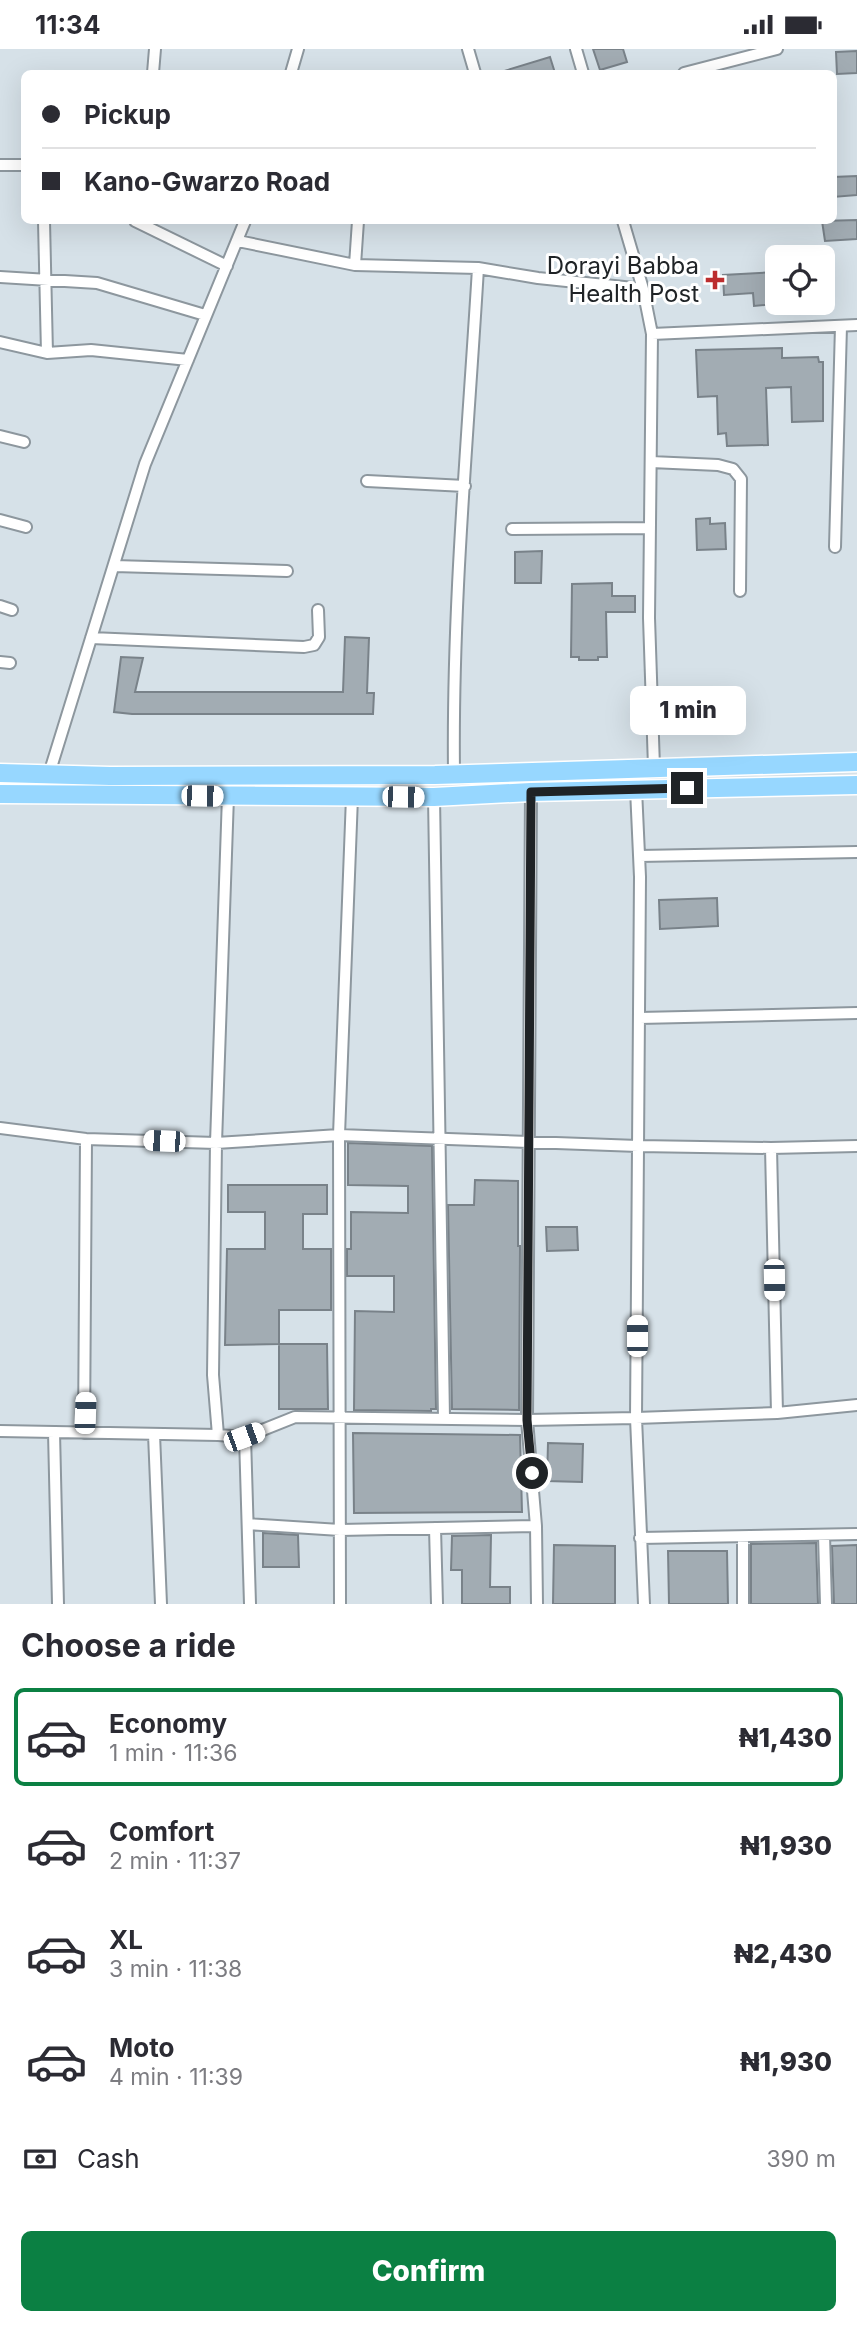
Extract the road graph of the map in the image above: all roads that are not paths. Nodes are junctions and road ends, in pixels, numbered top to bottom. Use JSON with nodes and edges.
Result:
{"nodes":[{"id":1,"x":155,"y":49,"type":"edge"},
{"id":2,"x":298,"y":49,"type":"edge"},
{"id":3,"x":468,"y":49,"type":"edge"},
{"id":4,"x":576,"y":49,"type":"edge"},
{"id":5,"x":774,"y":49,"type":"edge"},
{"id":6,"x":153,"y":70,"type":"edge"},
{"id":7,"x":292,"y":70,"type":"edge"},
{"id":8,"x":474,"y":70,"type":"edge"},
{"id":9,"x":582,"y":70,"type":"edge"},
{"id":10,"x":695,"y":70,"type":"edge"},
{"id":11,"x":0,"y":165,"type":"edge"},
{"id":12,"x":21,"y":166,"type":"edge"},
{"id":13,"x":44,"y":224,"type":"edge"},
{"id":14,"x":141,"y":224,"type":"edge"},
{"id":15,"x":244,"y":224,"type":"edge"},
{"id":16,"x":358,"y":224,"type":"edge"},
{"id":17,"x":624,"y":224,"type":"edge"},
{"id":18,"x":238,"y":241,"type":"junction"},
{"id":19,"x":355,"y":265,"type":"junction"},
{"id":20,"x":227,"y":266,"type":"junction"},
{"id":21,"x":478,"y":268,"type":"junction"},
{"id":22,"x":0,"y":277,"type":"edge"},
{"id":23,"x":46,"y":281,"type":"junction"},
{"id":24,"x":643,"y":289,"type":"junction"},
{"id":25,"x":205,"y":315,"type":"junction"},
{"id":26,"x":857,"y":325,"type":"edge"},
{"id":27,"x":841,"y":326,"type":"junction"},
{"id":28,"x":652,"y":334,"type":"junction"},
{"id":29,"x":0,"y":342,"type":"edge"},
{"id":30,"x":47,"y":353,"type":"junction"},
{"id":31,"x":188,"y":360,"type":"junction"},
{"id":32,"x":0,"y":436,"type":"edge"},
{"id":33,"x":24,"y":442,"type":"dead end"},
{"id":34,"x":651,"y":462,"type":"junction"},
{"id":35,"x":367,"y":481,"type":"dead end"},
{"id":36,"x":464,"y":486,"type":"junction"},
{"id":37,"x":0,"y":520,"type":"edge"},
{"id":38,"x":26,"y":527,"type":"dead end"},
{"id":39,"x":512,"y":529,"type":"dead end"},
{"id":40,"x":650,"y":529,"type":"junction"},
{"id":41,"x":835,"y":547,"type":"dead end"},
{"id":42,"x":114,"y":566,"type":"junction"},
{"id":43,"x":287,"y":571,"type":"dead end"},
{"id":44,"x":740,"y":591,"type":"dead end"},
{"id":45,"x":0,"y":606,"type":"edge"},
{"id":46,"x":12,"y":610,"type":"dead end"},
{"id":47,"x":318,"y":610,"type":"dead end"},
{"id":48,"x":91,"y":638,"type":"junction"},
{"id":49,"x":857,"y":762,"type":"edge"},
{"id":50,"x":784,"y":764,"type":"junction"},
{"id":51,"x":654,"y":767,"type":"junction"},
{"id":52,"x":0,"y":773,"type":"edge"},
{"id":53,"x":454,"y":773,"type":"junction"},
{"id":54,"x":49,"y":774,"type":"junction"},
{"id":55,"x":857,"y":785,"type":"edge"},
{"id":56,"x":786,"y":786,"type":"junction"},
{"id":57,"x":636,"y":789,"type":"junction"},
{"id":58,"x":531,"y":792,"type":"junction"},
{"id":59,"x":0,"y":794,"type":"edge"},
{"id":60,"x":228,"y":796,"type":"junction"},
{"id":61,"x":352,"y":797,"type":"junction"},
{"id":62,"x":434,"y":797,"type":"junction"},
{"id":63,"x":857,"y":852,"type":"edge"},
{"id":64,"x":639,"y":856,"type":"junction"},
{"id":65,"x":857,"y":1013,"type":"edge"},
{"id":66,"x":639,"y":1018,"type":"junction"},
{"id":67,"x":0,"y":1128,"type":"edge"},
{"id":68,"x":339,"y":1135,"type":"junction"},
{"id":69,"x":439,"y":1137,"type":"junction"},
{"id":70,"x":86,"y":1139,"type":"junction"},
{"id":71,"x":529,"y":1140,"type":"junction"},
{"id":72,"x":216,"y":1143,"type":"junction"},
{"id":73,"x":638,"y":1146,"type":"junction"},
{"id":74,"x":857,"y":1146,"type":"edge"},
{"id":75,"x":771,"y":1148,"type":"junction"},
{"id":76,"x":857,"y":1405,"type":"edge"},
{"id":77,"x":777,"y":1413,"type":"junction"},
{"id":78,"x":340,"y":1416,"type":"junction"},
{"id":79,"x":444,"y":1418,"type":"junction"},
{"id":80,"x":636,"y":1418,"type":"junction"},
{"id":81,"x":527,"y":1420,"type":"junction"},
{"id":82,"x":0,"y":1431,"type":"edge"},
{"id":83,"x":54,"y":1432,"type":"junction"},
{"id":84,"x":84,"y":1433,"type":"junction"},
{"id":85,"x":154,"y":1434,"type":"junction"},
{"id":86,"x":218,"y":1435,"type":"junction"},
{"id":87,"x":244,"y":1437,"type":"junction"},
{"id":88,"x":248,"y":1524,"type":"junction"},
{"id":89,"x":537,"y":1526,"type":"junction"},
{"id":90,"x":435,"y":1528,"type":"junction"},
{"id":91,"x":340,"y":1530,"type":"junction"},
{"id":92,"x":857,"y":1534,"type":"edge"},
{"id":93,"x":824,"y":1535,"type":"junction"},
{"id":94,"x":743,"y":1537,"type":"junction"},
{"id":95,"x":640,"y":1538,"type":"junction"},
{"id":96,"x":58,"y":1604,"type":"edge"},
{"id":97,"x":161,"y":1604,"type":"edge"},
{"id":98,"x":250,"y":1604,"type":"edge"},
{"id":99,"x":340,"y":1604,"type":"edge"},
{"id":100,"x":438,"y":1604,"type":"edge"},
{"id":101,"x":537,"y":1604,"type":"edge"},
{"id":102,"x":644,"y":1604,"type":"edge"},
{"id":103,"x":743,"y":1604,"type":"edge"},
{"id":104,"x":826,"y":1604,"type":"edge"}],
"edges":[{"from":1,"to":6,"type":"street"},
{"from":2,"to":7,"type":"street"},
{"from":3,"to":8,"type":"street"},
{"from":4,"to":9,"type":"street"},
{"from":5,"to":10,"type":"street"},
{"from":11,"to":12,"type":"street"},
{"from":13,"to":23,"type":"street"},
{"from":14,"to":20,"type":"street"},
{"from":15,"to":18,"type":"street"},
{"from":16,"to":19,"type":"street"},
{"from":17,"to":24,"type":"street"},
{"from":18,"to":19,"type":"street"},
{"from":18,"to":20,"type":"street"},
{"from":19,"to":21,"type":"street"},
{"from":20,"to":25,"type":"street"},
{"from":21,"to":24,"type":"street"},
{"from":21,"to":36,"type":"street"},
{"from":22,"to":23,"type":"street"},
{"from":23,"to":25,"type":"street"},
{"from":23,"to":30,"type":"street"},
{"from":24,"to":28,"type":"street"},
{"from":25,"to":31,"type":"street"},
{"from":26,"to":27,"type":"street"},
{"from":27,"to":28,"type":"street"},
{"from":27,"to":41,"type":"street"},
{"from":28,"to":34,"type":"street"},
{"from":29,"to":30,"type":"street"},
{"from":30,"to":31,"type":"street"},
{"from":31,"to":42,"type":"street"},
{"from":32,"to":33,"type":"street"},
{"from":34,"to":40,"type":"street"},
{"from":34,"to":44,"type":"street"},
{"from":35,"to":36,"type":"street"},
{"from":36,"to":53,"type":"street"},
{"from":37,"to":38,"type":"street"},
{"from":39,"to":40,"type":"street"},
{"from":40,"to":51,"type":"street"},
{"from":42,"to":43,"type":"street"},
{"from":42,"to":48,"type":"street"},
{"from":45,"to":46,"type":"street"},
{"from":47,"to":48,"type":"street"},
{"from":48,"to":54,"type":"street"},
{"from":49,"to":50,"type":"main road"},
{"from":50,"to":51,"type":"main road"},
{"from":50,"to":56,"type":"main road"},
{"from":51,"to":53,"type":"main road"},
{"from":52,"to":54,"type":"main road"},
{"from":53,"to":54,"type":"main road"},
{"from":55,"to":56,"type":"main road"},
{"from":56,"to":57,"type":"main road"},
{"from":57,"to":58,"type":"main road"},
{"from":57,"to":64,"type":"street"},
{"from":58,"to":62,"type":"main road"},
{"from":58,"to":71,"type":"street"},
{"from":59,"to":60,"type":"main road"},
{"from":60,"to":61,"type":"main road"},
{"from":60,"to":72,"type":"street"},
{"from":61,"to":62,"type":"main road"},
{"from":61,"to":68,"type":"street"},
{"from":62,"to":69,"type":"street"},
{"from":63,"to":64,"type":"street"},
{"from":64,"to":66,"type":"street"},
{"from":65,"to":66,"type":"street"},
{"from":66,"to":73,"type":"street"},
{"from":67,"to":70,"type":"street"},
{"from":68,"to":69,"type":"street"},
{"from":68,"to":72,"type":"street"},
{"from":68,"to":78,"type":"street"},
{"from":69,"to":71,"type":"street"},
{"from":69,"to":79,"type":"street"},
{"from":70,"to":72,"type":"street"},
{"from":70,"to":84,"type":"street"},
{"from":71,"to":73,"type":"street"},
{"from":71,"to":81,"type":"street"},
{"from":72,"to":86,"type":"street"},
{"from":73,"to":75,"type":"street"},
{"from":73,"to":80,"type":"street"},
{"from":74,"to":75,"type":"street"},
{"from":75,"to":77,"type":"street"},
{"from":76,"to":77,"type":"street"},
{"from":77,"to":80,"type":"street"},
{"from":78,"to":79,"type":"street"},
{"from":78,"to":87,"type":"street"},
{"from":78,"to":91,"type":"street"},
{"from":79,"to":81,"type":"street"},
{"from":80,"to":81,"type":"street"},
{"from":80,"to":95,"type":"street"},
{"from":81,"to":89,"type":"street"},
{"from":82,"to":83,"type":"street"},
{"from":83,"to":84,"type":"street"},
{"from":83,"to":96,"type":"street"},
{"from":84,"to":85,"type":"street"},
{"from":85,"to":86,"type":"street"},
{"from":85,"to":97,"type":"street"},
{"from":86,"to":87,"type":"street"},
{"from":87,"to":88,"type":"street"},
{"from":88,"to":91,"type":"street"},
{"from":88,"to":98,"type":"street"},
{"from":89,"to":90,"type":"street"},
{"from":89,"to":101,"type":"street"},
{"from":90,"to":91,"type":"street"},
{"from":90,"to":100,"type":"street"},
{"from":91,"to":99,"type":"street"},
{"from":92,"to":93,"type":"street"},
{"from":93,"to":94,"type":"street"},
{"from":93,"to":104,"type":"street"},
{"from":94,"to":95,"type":"street"},
{"from":94,"to":103,"type":"street"},
{"from":95,"to":102,"type":"street"}]}
